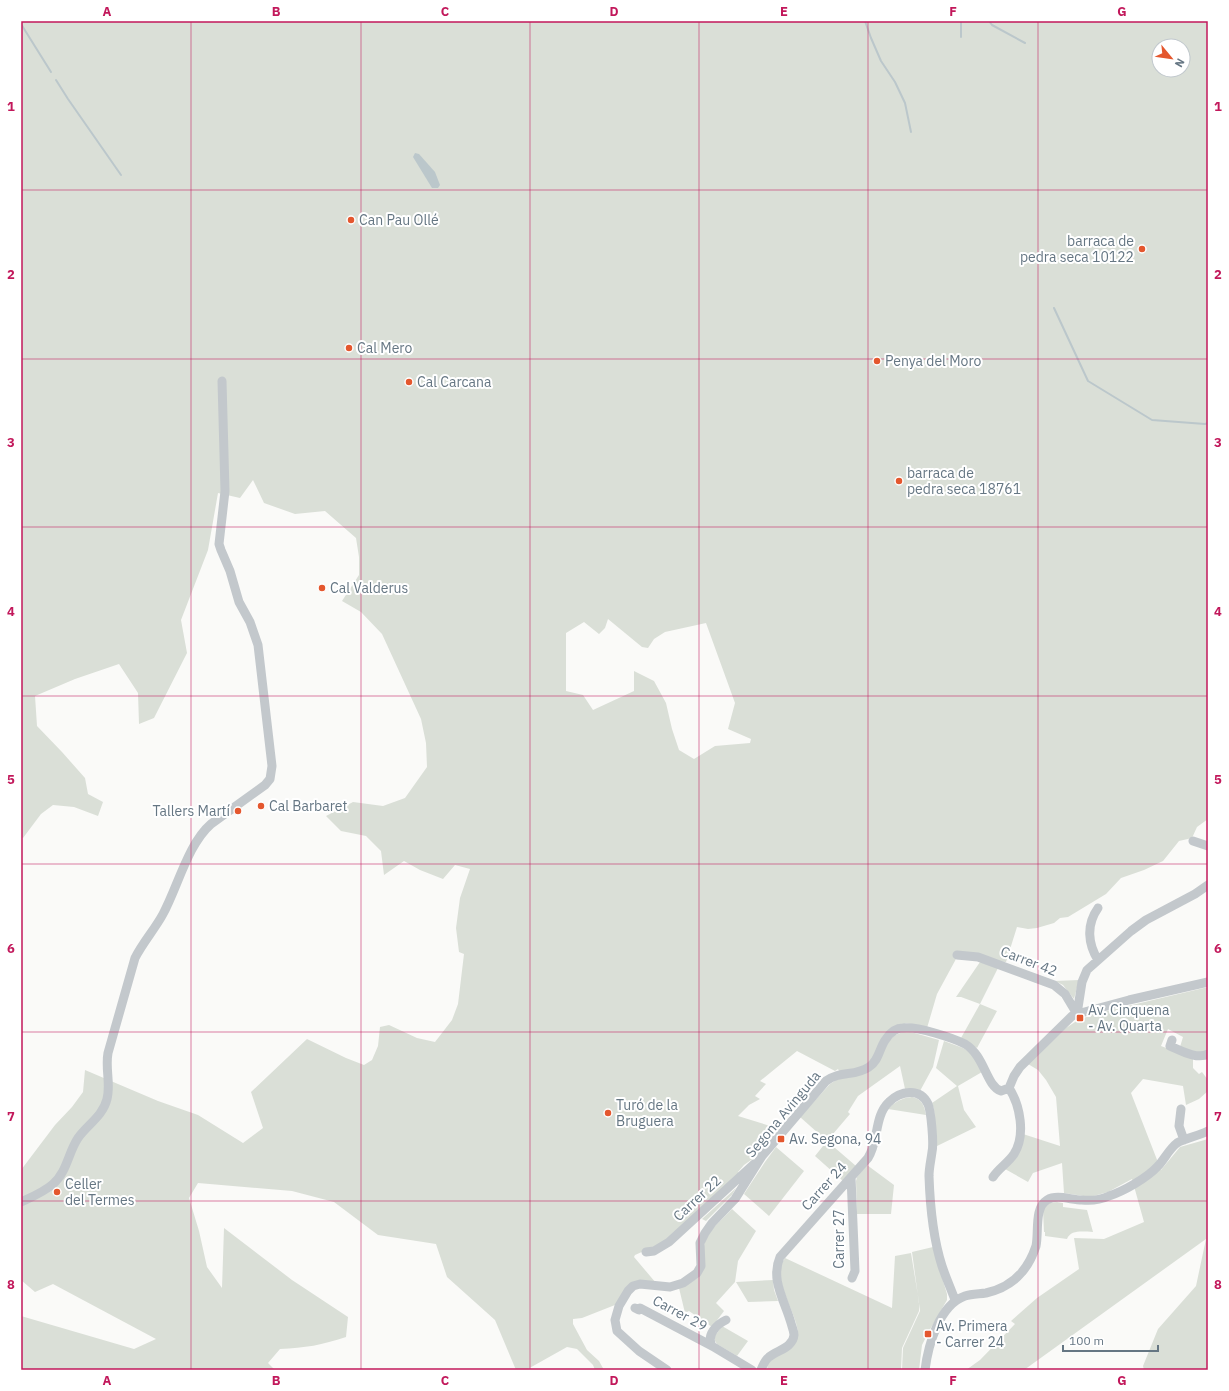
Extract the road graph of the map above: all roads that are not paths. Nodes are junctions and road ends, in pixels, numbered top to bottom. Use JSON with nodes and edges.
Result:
{"nodes":[{"id":1,"x":222,"y":381,"type":"dead end"},
{"id":2,"x":1193,"y":841,"type":"dead end"},
{"id":3,"x":1208,"y":846,"type":"edge"},
{"id":4,"x":1208,"y":885,"type":"edge"},
{"id":5,"x":1098,"y":908,"type":"dead end"},
{"id":6,"x":957,"y":955,"type":"dead end"},
{"id":7,"x":1098,"y":960,"type":"junction"},
{"id":8,"x":1208,"y":982,"type":"edge"},
{"id":9,"x":1077,"y":1014,"type":"junction"},
{"id":10,"x":1172,"y":1040,"type":"dead end"},
{"id":11,"x":1208,"y":1054,"type":"edge"},
{"id":12,"x":1009,"y":1088,"type":"junction"},
{"id":13,"x":1181,"y":1109,"type":"dead end"},
{"id":14,"x":1208,"y":1131,"type":"edge"},
{"id":15,"x":1184,"y":1140,"type":"junction"},
{"id":16,"x":762,"y":1156,"type":"junction"},
{"id":17,"x":851,"y":1177,"type":"junction"},
{"id":18,"x":993,"y":1177,"type":"dead end"},
{"id":19,"x":21,"y":1202,"type":"edge"},
{"id":20,"x":646,"y":1252,"type":"dead end"},
{"id":21,"x":852,"y":1278,"type":"dead end"},
{"id":22,"x":956,"y":1300,"type":"junction"},
{"id":23,"x":635,"y":1308,"type":"dead end"},
{"id":24,"x":726,"y":1320,"type":"dead end"},
{"id":25,"x":712,"y":1346,"type":"junction"},
{"id":26,"x":667,"y":1370,"type":"edge"},
{"id":27,"x":752,"y":1370,"type":"edge"},
{"id":28,"x":761,"y":1370,"type":"edge"},
{"id":29,"x":925,"y":1370,"type":"edge"}],
"edges":[{"from":1,"to":19,"type":"street"},
{"from":2,"to":3,"type":"street"},
{"from":4,"to":7,"type":"street"},
{"from":5,"to":7,"type":"street"},
{"from":6,"to":9,"type":"street","name":"Carrer 42"},
{"from":7,"to":9,"type":"street"},
{"from":8,"to":9,"type":"street"},
{"from":9,"to":12,"type":"street"},
{"from":10,"to":11,"type":"street"},
{"from":12,"to":16,"type":"street","name":"Segona Avinguda"},
{"from":12,"to":18,"type":"street"},
{"from":13,"to":15,"type":"street"},
{"from":14,"to":15,"type":"street"},
{"from":15,"to":22,"type":"street"},
{"from":16,"to":20,"type":"street","name":"Carrer 22"},
{"from":16,"to":26,"type":"street","name":"Segona Avinguda"},
{"from":17,"to":21,"type":"street","name":"Carrer 27"},
{"from":17,"to":22,"type":"street","name":"Carrer 24"},
{"from":17,"to":28,"type":"street","name":"Carrer 24"},
{"from":22,"to":29,"type":"street"},
{"from":23,"to":25,"type":"street","name":"Carrer 29"},
{"from":24,"to":25,"type":"street"},
{"from":25,"to":27,"type":"street","name":"Carrer 29"}]}
